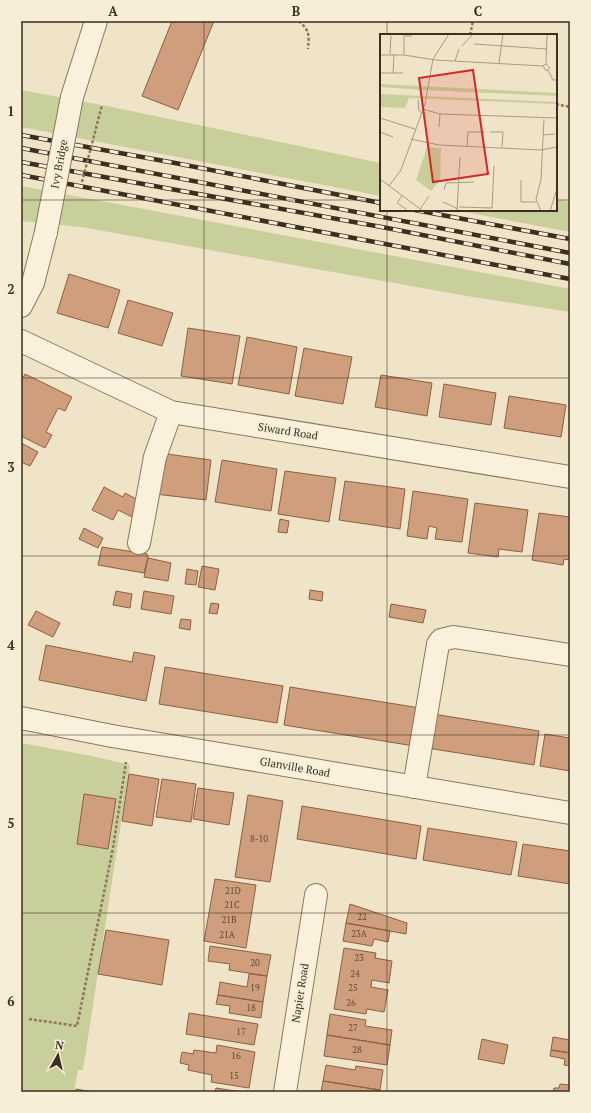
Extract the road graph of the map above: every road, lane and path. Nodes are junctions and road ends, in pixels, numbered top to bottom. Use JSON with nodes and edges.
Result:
{"nodes":[{"id":1,"x":96,"y":21,"type":"edge"},
{"id":2,"x":299,"y":21,"type":"edge"},
{"id":3,"x":473,"y":21,"type":"edge"},
{"id":4,"x":470,"y":34,"type":"edge"},
{"id":5,"x":308,"y":49,"type":"dead end"},
{"id":6,"x":557,"y":104,"type":"edge"},
{"id":7,"x":102,"y":105,"type":"dead end"},
{"id":8,"x":570,"y":107,"type":"edge"},
{"id":9,"x":81,"y":186,"type":"dead end"},
{"id":10,"x":21,"y":306,"type":"edge"},
{"id":11,"x":21,"y":341,"type":"edge"},
{"id":12,"x":171,"y":412,"type":"junction"},
{"id":13,"x":570,"y":477,"type":"edge"},
{"id":14,"x":139,"y":543,"type":"dead end"},
{"id":15,"x":570,"y":655,"type":"edge"},
{"id":16,"x":21,"y":718,"type":"edge"},
{"id":17,"x":129,"y":739,"type":"junction"},
{"id":18,"x":414,"y":787,"type":"junction"},
{"id":19,"x":570,"y":813,"type":"edge"},
{"id":20,"x":316,"y":895,"type":"dead end"},
{"id":21,"x":29,"y":1018,"type":"dead end"},
{"id":22,"x":285,"y":1092,"type":"edge"}],
"edges":[{"from":1,"to":10,"type":"street","name":"Ivy Bridge","bridge":true},
{"from":2,"to":5,"type":"path"},
{"from":3,"to":4,"type":"path"},
{"from":6,"to":8,"type":"path"},
{"from":7,"to":9,"type":"path","bridge":true},
{"from":11,"to":12,"type":"street","name":"Siward Road"},
{"from":12,"to":13,"type":"street","name":"Siward Road"},
{"from":12,"to":14,"type":"street"},
{"from":15,"to":18,"type":"street"},
{"from":16,"to":17,"type":"street","name":"Glanville Road"},
{"from":17,"to":18,"type":"street","name":"Glanville Road"},
{"from":17,"to":21,"type":"path"},
{"from":18,"to":19,"type":"street","name":"Glanville Road"},
{"from":20,"to":22,"type":"street","name":"Napier Road"}]}
